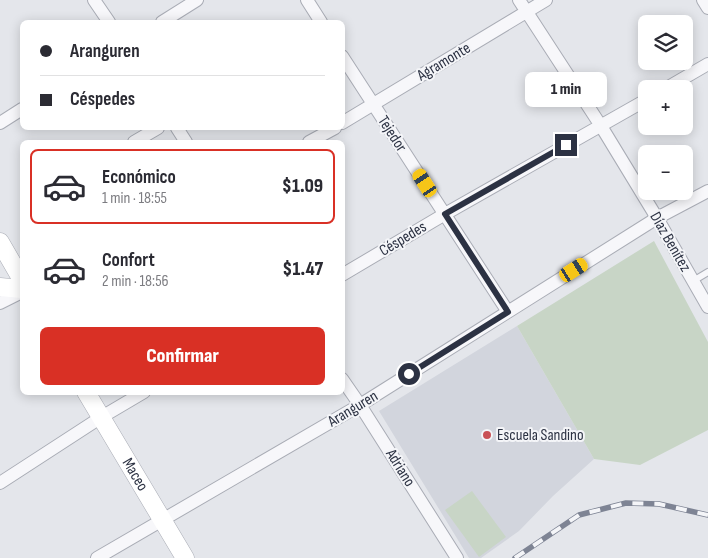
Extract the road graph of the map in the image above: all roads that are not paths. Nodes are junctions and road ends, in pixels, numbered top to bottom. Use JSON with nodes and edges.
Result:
{"nodes":[{"id":1,"x":94,"y":0,"type":"edge"},
{"id":2,"x":197,"y":0,"type":"edge"},
{"id":3,"x":307,"y":0,"type":"edge"},
{"id":4,"x":519,"y":0,"type":"edge"},
{"id":5,"x":546,"y":0,"type":"edge"},
{"id":6,"x":703,"y":0,"type":"edge"},
{"id":7,"x":708,"y":8,"type":"edge"},
{"id":8,"x":527,"y":12,"type":"junction"},
{"id":9,"x":107,"y":20,"type":"edge"},
{"id":10,"x":165,"y":20,"type":"edge"},
{"id":11,"x":320,"y":20,"type":"edge"},
{"id":12,"x":345,"y":61,"type":"edge"},
{"id":13,"x":708,"y":64,"type":"edge"},
{"id":14,"x":681,"y":80,"type":"edge"},
{"id":15,"x":373,"y":105,"type":"junction"},
{"id":16,"x":638,"y":105,"type":"edge"},
{"id":17,"x":20,"y":110,"type":"edge"},
{"id":18,"x":345,"y":121,"type":"edge"},
{"id":19,"x":0,"y":123,"type":"edge"},
{"id":20,"x":601,"y":126,"type":"junction"},
{"id":21,"x":155,"y":130,"type":"edge"},
{"id":22,"x":330,"y":130,"type":"edge"},
{"id":23,"x":137,"y":140,"type":"edge"},
{"id":24,"x":313,"y":140,"type":"edge"},
{"id":25,"x":708,"y":191,"type":"edge"},
{"id":26,"x":445,"y":214,"type":"junction"},
{"id":27,"x":657,"y":218,"type":"junction"},
{"id":28,"x":0,"y":242,"type":"edge"},
{"id":29,"x":708,"y":272,"type":"edge"},
{"id":30,"x":345,"y":273,"type":"edge"},
{"id":31,"x":20,"y":277,"type":"edge"},
{"id":32,"x":693,"y":280,"type":"junction"},
{"id":33,"x":0,"y":286,"type":"edge"},
{"id":34,"x":20,"y":290,"type":"edge"},
{"id":35,"x":20,"y":291,"type":"edge"},
{"id":36,"x":0,"y":303,"type":"edge"},
{"id":37,"x":708,"y":307,"type":"edge"},
{"id":38,"x":508,"y":312,"type":"junction"},
{"id":39,"x":345,"y":383,"type":"edge"},
{"id":40,"x":88,"y":395,"type":"edge"},
{"id":41,"x":139,"y":395,"type":"edge"},
{"id":42,"x":360,"y":405,"type":"junction"},
{"id":43,"x":100,"y":418,"type":"junction"},
{"id":44,"x":0,"y":483,"type":"edge"},
{"id":45,"x":161,"y":520,"type":"junction"},
{"id":46,"x":97,"y":558,"type":"edge"},
{"id":47,"x":184,"y":558,"type":"edge"},
{"id":48,"x":457,"y":558,"type":"edge"}],
"edges":[{"from":1,"to":9,"type":"street"},
{"from":2,"to":10,"type":"street"},
{"from":3,"to":11,"type":"street"},
{"from":4,"to":8,"type":"street","name":"Díaz Benítez"},
{"from":5,"to":8,"type":"street","name":"Agramonte"},
{"from":6,"to":7,"type":"street"},
{"from":8,"to":15,"type":"street","name":"Agramonte"},
{"from":8,"to":20,"type":"street","name":"Díaz Benítez"},
{"from":12,"to":15,"type":"street","name":"Tejedor"},
{"from":13,"to":14,"type":"street"},
{"from":15,"to":18,"type":"street","name":"Agramonte"},
{"from":15,"to":26,"type":"street","name":"Tejedor"},
{"from":16,"to":20,"type":"street","name":"Céspedes"},
{"from":17,"to":19,"type":"street"},
{"from":20,"to":26,"type":"street","name":"Céspedes"},
{"from":20,"to":27,"type":"street","name":"Díaz Benítez"},
{"from":21,"to":23,"type":"street"},
{"from":22,"to":24,"type":"street"},
{"from":25,"to":27,"type":"street","name":"Aranguren"},
{"from":26,"to":30,"type":"street","name":"Céspedes"},
{"from":26,"to":38,"type":"street","name":"Tejedor"},
{"from":27,"to":32,"type":"street","name":"Díaz Benítez"},
{"from":27,"to":38,"type":"street","name":"Aranguren"},
{"from":28,"to":31,"type":"main road"},
{"from":29,"to":32,"type":"lane"},
{"from":32,"to":37,"type":"street","name":"Díaz Benítez"},
{"from":33,"to":34,"type":"main road"},
{"from":35,"to":36,"type":"street"},
{"from":38,"to":42,"type":"street","name":"Aranguren"},
{"from":39,"to":42,"type":"street","name":"Adriano"},
{"from":40,"to":43,"type":"main road","name":"Maceo"},
{"from":41,"to":43,"type":"street"},
{"from":42,"to":45,"type":"street","name":"Aranguren"},
{"from":42,"to":48,"type":"street","name":"Adriano"},
{"from":43,"to":44,"type":"street"},
{"from":43,"to":45,"type":"main road","name":"Maceo"},
{"from":45,"to":46,"type":"street","name":"Aranguren"},
{"from":45,"to":47,"type":"main road","name":"Maceo"}]}
